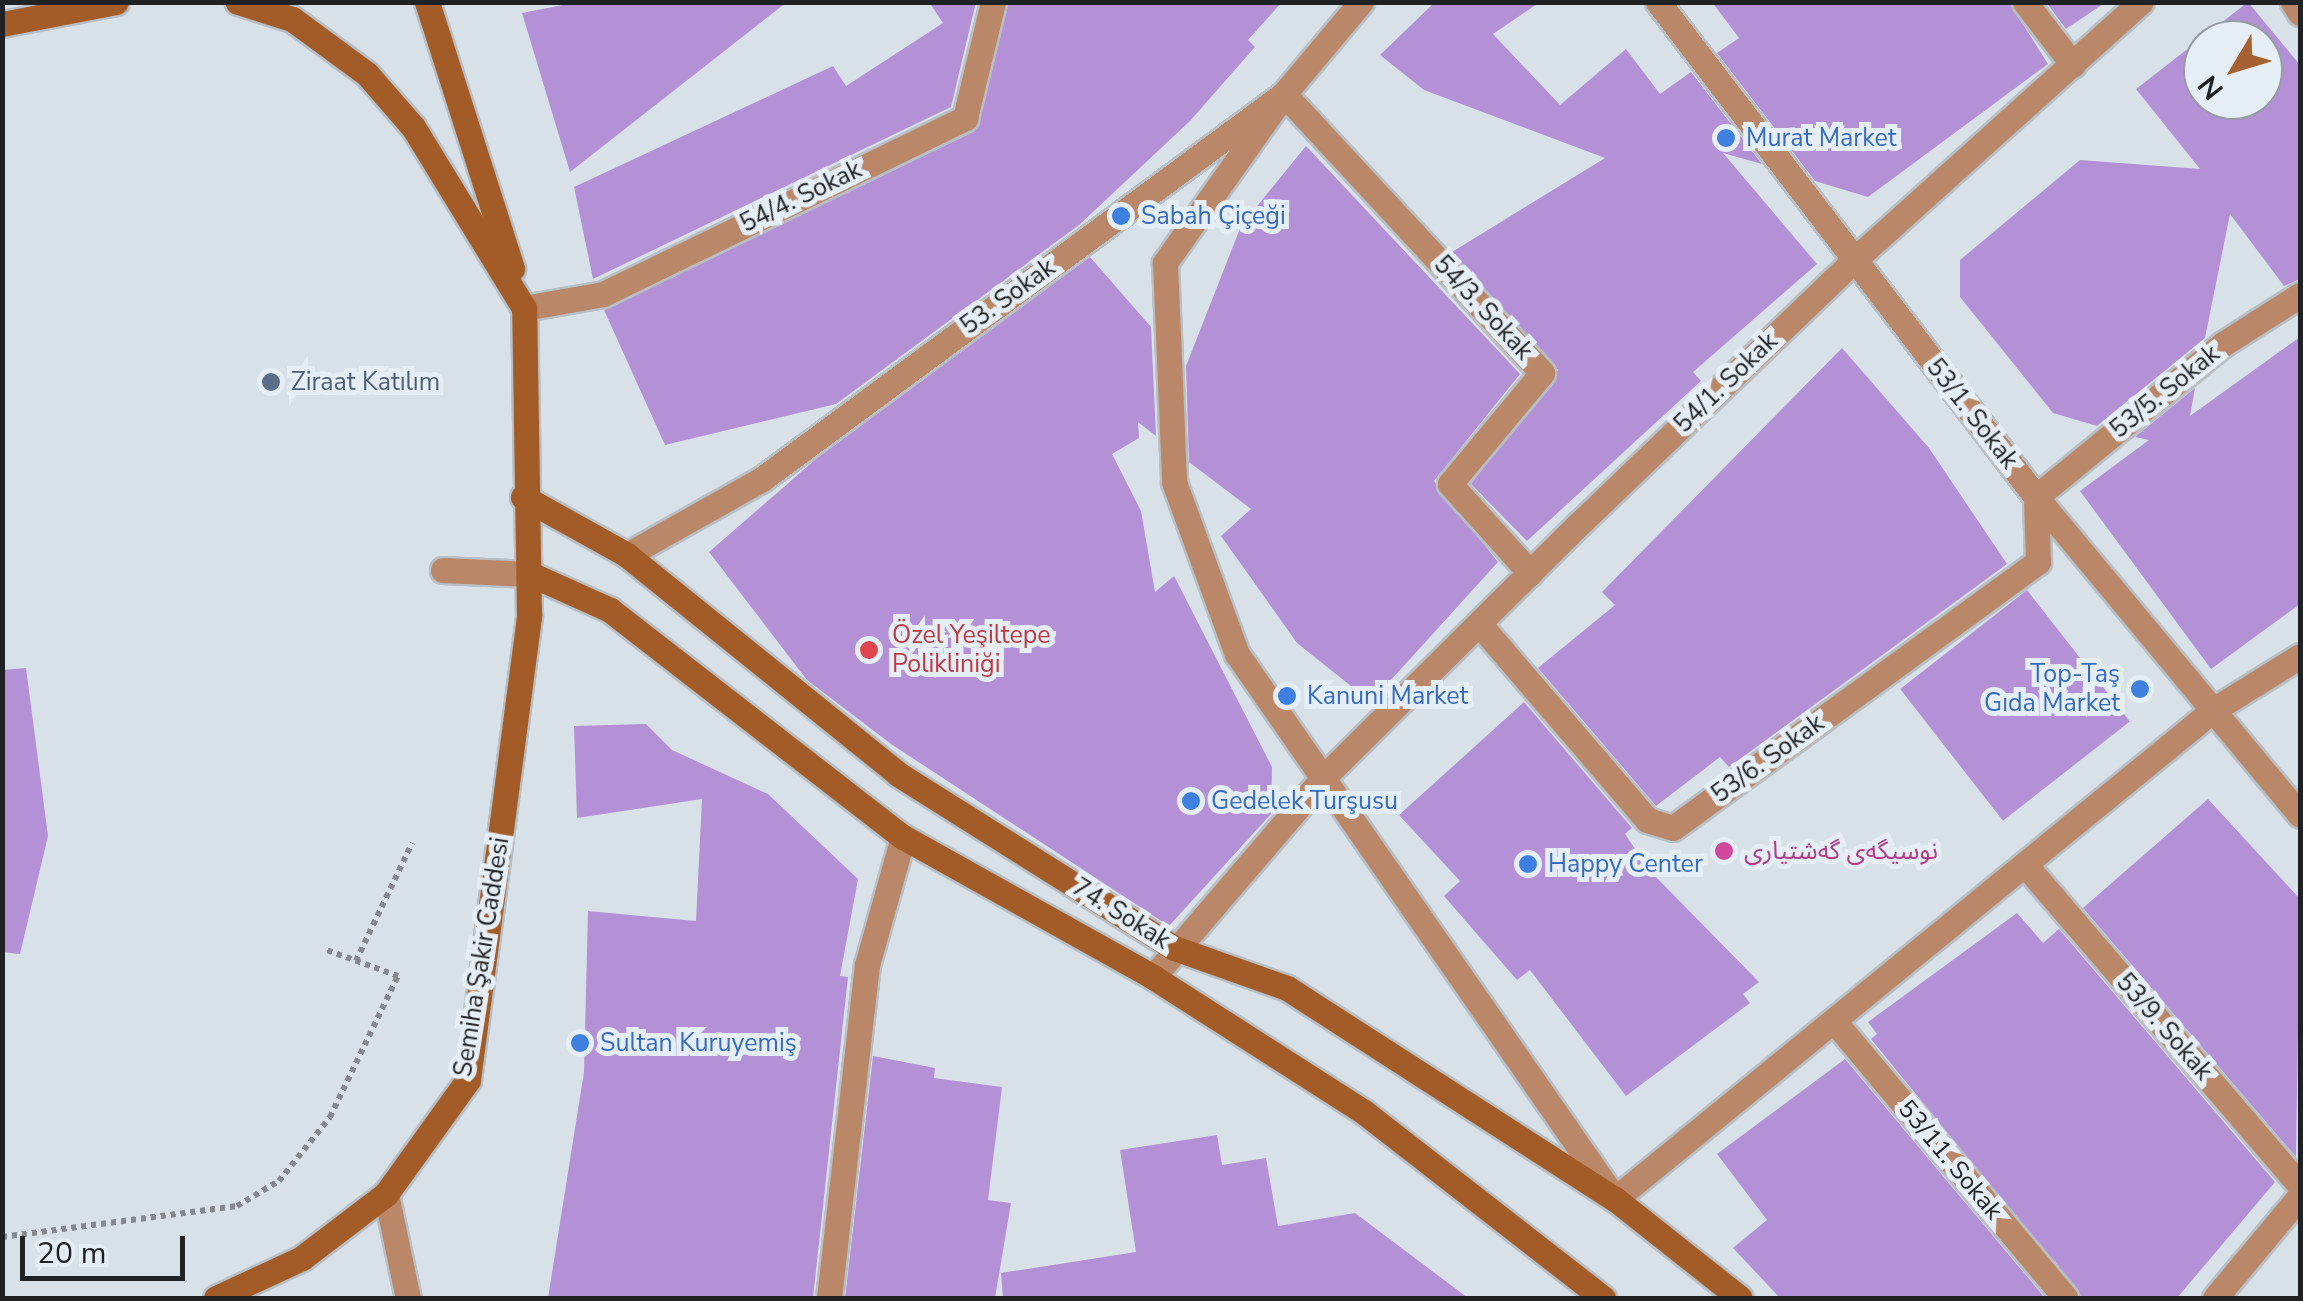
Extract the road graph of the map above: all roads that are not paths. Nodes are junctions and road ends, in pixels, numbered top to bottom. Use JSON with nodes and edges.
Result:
{"nodes":[{"id":1,"x":116,"y":2,"type":"edge"},
{"id":2,"x":238,"y":2,"type":"edge"},
{"id":3,"x":427,"y":2,"type":"edge"},
{"id":4,"x":993,"y":2,"type":"edge"},
{"id":5,"x":1361,"y":2,"type":"edge"},
{"id":6,"x":1658,"y":2,"type":"edge"},
{"id":7,"x":2025,"y":2,"type":"edge"},
{"id":8,"x":2141,"y":2,"type":"edge"},
{"id":9,"x":2293,"y":2,"type":"edge"},
{"id":10,"x":2300,"y":13,"type":"edge"},
{"id":11,"x":2,"y":24,"type":"edge"},
{"id":12,"x":2073,"y":66,"type":"junction"},
{"id":13,"x":1284,"y":94,"type":"junction"},
{"id":14,"x":1853,"y":261,"type":"junction"},
{"id":15,"x":2300,"y":295,"type":"edge"},
{"id":16,"x":524,"y":308,"type":"junction"},
{"id":17,"x":523,"y":497,"type":"junction"},
{"id":18,"x":2036,"y":497,"type":"junction"},
{"id":19,"x":627,"y":555,"type":"junction"},
{"id":20,"x":443,"y":570,"type":"dead end"},
{"id":21,"x":1530,"y":573,"type":"junction"},
{"id":22,"x":530,"y":574,"type":"junction"},
{"id":23,"x":1481,"y":626,"type":"junction"},
{"id":24,"x":2300,"y":656,"type":"edge"},
{"id":25,"x":2212,"y":710,"type":"junction"},
{"id":26,"x":1324,"y":776,"type":"junction"},
{"id":27,"x":2300,"y":814,"type":"edge"},
{"id":28,"x":903,"y":837,"type":"junction"},
{"id":29,"x":2026,"y":868,"type":"junction"},
{"id":30,"x":1174,"y":948,"type":"junction"},
{"id":31,"x":1153,"y":977,"type":"junction"},
{"id":32,"x":1834,"y":1021,"type":"junction"},
{"id":33,"x":2300,"y":1186,"type":"edge"},
{"id":34,"x":386,"y":1194,"type":"junction"},
{"id":35,"x":2300,"y":1196,"type":"edge"},
{"id":36,"x":1614,"y":1199,"type":"junction"},
{"id":37,"x":2221,"y":1296,"type":"edge"},
{"id":38,"x":216,"y":1298,"type":"edge"},
{"id":39,"x":408,"y":1298,"type":"edge"},
{"id":40,"x":829,"y":1298,"type":"edge"},
{"id":41,"x":1603,"y":1298,"type":"edge"},
{"id":42,"x":1740,"y":1298,"type":"edge"},
{"id":43,"x":2066,"y":1298,"type":"edge"}],
"edges":[{"from":1,"to":11,"type":"main road"},
{"from":2,"to":16,"type":"main road"},
{"from":3,"to":16,"type":"main road"},
{"from":4,"to":16,"type":"street","name":"54/4. Sokak"},
{"from":5,"to":13,"type":"street","name":"53. Sokak"},
{"from":6,"to":14,"type":"street","name":"53/1. Sokak"},
{"from":7,"to":12,"type":"street"},
{"from":8,"to":12,"type":"street","name":"54/1. Sokak"},
{"from":9,"to":10,"type":"street"},
{"from":12,"to":14,"type":"street","name":"54/1. Sokak"},
{"from":13,"to":19,"type":"street","name":"53. Sokak"},
{"from":13,"to":21,"type":"street","name":"54/3. Sokak"},
{"from":13,"to":26,"type":"street"},
{"from":14,"to":18,"type":"street","name":"53/1. Sokak"},
{"from":14,"to":21,"type":"street","name":"54/1. Sokak"},
{"from":15,"to":18,"type":"street","name":"53/5. Sokak"},
{"from":16,"to":17,"type":"main road","name":"Semiha Şakir Caddesi"},
{"from":17,"to":19,"type":"main road","name":"74. Sokak"},
{"from":17,"to":22,"type":"main road","name":"Semiha Şakir Caddesi"},
{"from":18,"to":23,"type":"street","name":"53/6. Sokak"},
{"from":18,"to":25,"type":"street","name":"53/1. Sokak"},
{"from":19,"to":30,"type":"main road","name":"74. Sokak"},
{"from":20,"to":22,"type":"street"},
{"from":21,"to":23,"type":"street","name":"54/1. Sokak"},
{"from":22,"to":28,"type":"main road","name":"74. Sokak"},
{"from":22,"to":34,"type":"main road","name":"Semiha Şakir Caddesi"},
{"from":23,"to":26,"type":"street","name":"54/1. Sokak"},
{"from":24,"to":25,"type":"street"},
{"from":25,"to":27,"type":"street","name":"53/1. Sokak"},
{"from":25,"to":29,"type":"street"},
{"from":26,"to":30,"type":"street","name":"54/1. Sokak"},
{"from":26,"to":36,"type":"street"},
{"from":28,"to":31,"type":"main road","name":"74. Sokak"},
{"from":28,"to":40,"type":"street"},
{"from":29,"to":32,"type":"street"},
{"from":29,"to":33,"type":"street","name":"53/9. Sokak"},
{"from":30,"to":31,"type":"street","name":"54/1. Sokak"},
{"from":30,"to":36,"type":"main road","name":"74. Sokak"},
{"from":31,"to":41,"type":"main road","name":"74. Sokak"},
{"from":32,"to":36,"type":"street"},
{"from":32,"to":43,"type":"street","name":"53/11. Sokak"},
{"from":34,"to":38,"type":"main road","name":"Semiha Şakir Caddesi"},
{"from":34,"to":39,"type":"street"},
{"from":35,"to":37,"type":"street"},
{"from":36,"to":42,"type":"main road","name":"74. Sokak"}]}
